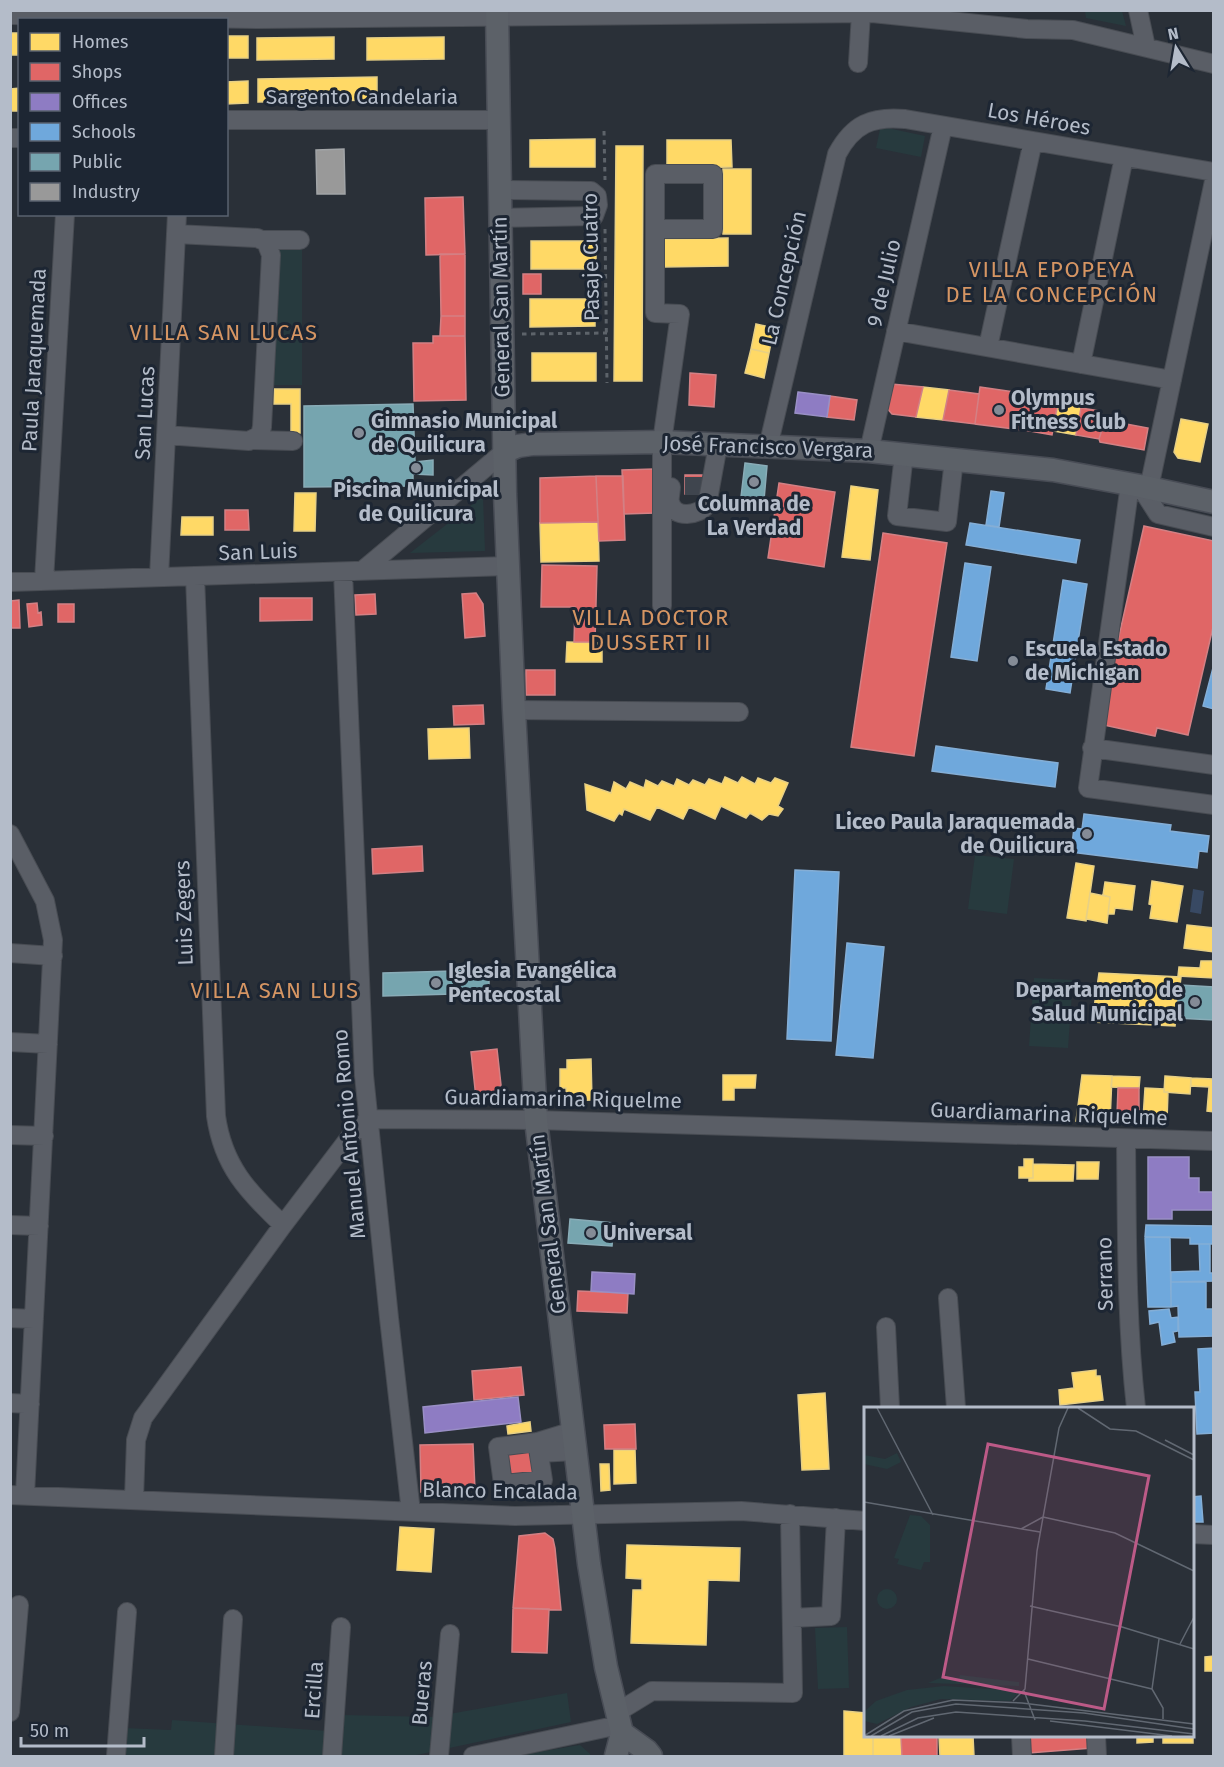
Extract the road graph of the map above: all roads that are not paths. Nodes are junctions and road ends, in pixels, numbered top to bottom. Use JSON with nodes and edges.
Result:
{"nodes":[{"id":1,"x":1138,"y":10,"type":"edge"},
{"id":2,"x":784,"y":12,"type":"edge"},
{"id":3,"x":868,"y":12,"type":"edge"},
{"id":4,"x":608,"y":13,"type":"edge"},
{"id":5,"x":694,"y":13,"type":"edge"},
{"id":6,"x":209,"y":14,"type":"edge"},
{"id":7,"x":396,"y":14,"type":"edge"},
{"id":8,"x":497,"y":14,"type":"edge"},
{"id":9,"x":10,"y":15,"type":"edge"},
{"id":10,"x":69,"y":15,"type":"edge"},
{"id":11,"x":960,"y":16,"type":"edge"},
{"id":12,"x":1146,"y":47,"type":"junction"},
{"id":13,"x":858,"y":63,"type":"dead end"},
{"id":14,"x":1214,"y":64,"type":"edge"},
{"id":15,"x":228,"y":120,"type":"edge"},
{"id":16,"x":498,"y":120,"type":"junction"},
{"id":17,"x":943,"y":126,"type":"junction"},
{"id":18,"x":858,"y":127,"type":"joint"},
{"id":19,"x":1033,"y":141,"type":"junction"},
{"id":20,"x":1124,"y":157,"type":"junction"},
{"id":21,"x":1214,"y":172,"type":"edge"},
{"id":22,"x":1214,"y":181,"type":"edge"},
{"id":23,"x":500,"y":190,"type":"junction"},
{"id":24,"x":65,"y":216,"type":"edge"},
{"id":25,"x":177,"y":216,"type":"edge"},
{"id":26,"x":500,"y":218,"type":"junction"},
{"id":27,"x":655,"y":229,"type":"junction"},
{"id":28,"x":176,"y":234,"type":"junction"},
{"id":29,"x":300,"y":240,"type":"dead end"},
{"id":30,"x":264,"y":241,"type":"junction"},
{"id":31,"x":896,"y":331,"type":"junction"},
{"id":32,"x":988,"y":347,"type":"junction"},
{"id":33,"x":1081,"y":364,"type":"junction"},
{"id":34,"x":1172,"y":380,"type":"junction"},
{"id":35,"x":166,"y":435,"type":"junction"},
{"id":36,"x":255,"y":439,"type":"junction"},
{"id":37,"x":293,"y":441,"type":"dead end"},
{"id":38,"x":668,"y":443,"type":"junction"},
{"id":39,"x":718,"y":445,"type":"junction"},
{"id":40,"x":768,"y":447,"type":"junction"},
{"id":41,"x":869,"y":451,"type":"junction"},
{"id":42,"x":504,"y":452,"type":"junction"},
{"id":43,"x":904,"y":454,"type":"junction"},
{"id":44,"x":954,"y":459,"type":"junction"},
{"id":45,"x":1140,"y":486,"type":"junction"},
{"id":46,"x":1214,"y":502,"type":"edge"},
{"id":47,"x":1214,"y":527,"type":"edge"},
{"id":48,"x":508,"y":566,"type":"junction"},
{"id":49,"x":362,"y":571,"type":"junction"},
{"id":50,"x":344,"y":572,"type":"junction"},
{"id":51,"x":195,"y":576,"type":"junction"},
{"id":52,"x":159,"y":577,"type":"junction"},
{"id":53,"x":44,"y":580,"type":"junction"},
{"id":54,"x":10,"y":582,"type":"edge"},
{"id":55,"x":662,"y":606,"type":"dead end"},
{"id":56,"x":514,"y":710,"type":"junction"},
{"id":57,"x":739,"y":712,"type":"dead end"},
{"id":58,"x":1092,"y":748,"type":"junction"},
{"id":59,"x":1214,"y":765,"type":"edge"},
{"id":60,"x":1214,"y":805,"type":"edge"},
{"id":61,"x":10,"y":834,"type":"edge"},
{"id":62,"x":10,"y":869,"type":"edge"},
{"id":63,"x":29,"y":870,"type":"junction"},
{"id":64,"x":10,"y":954,"type":"edge"},
{"id":65,"x":53,"y":956,"type":"junction"},
{"id":66,"x":10,"y":1042,"type":"edge"},
{"id":67,"x":48,"y":1044,"type":"junction"},
{"id":68,"x":368,"y":1119,"type":"junction"},
{"id":69,"x":536,"y":1120,"type":"junction"},
{"id":70,"x":10,"y":1135,"type":"edge"},
{"id":71,"x":44,"y":1136,"type":"junction"},
{"id":72,"x":1126,"y":1139,"type":"junction"},
{"id":73,"x":1214,"y":1141,"type":"edge"},
{"id":74,"x":10,"y":1225,"type":"edge"},
{"id":75,"x":283,"y":1225,"type":"junction"},
{"id":76,"x":39,"y":1226,"type":"junction"},
{"id":77,"x":948,"y":1298,"type":"dead end"},
{"id":78,"x":10,"y":1318,"type":"edge"},
{"id":79,"x":34,"y":1319,"type":"junction"},
{"id":80,"x":886,"y":1327,"type":"dead end"},
{"id":81,"x":10,"y":1403,"type":"edge"},
{"id":82,"x":30,"y":1404,"type":"junction"},
{"id":83,"x":890,"y":1407,"type":"edge"},
{"id":84,"x":956,"y":1407,"type":"edge"},
{"id":85,"x":1136,"y":1407,"type":"edge"},
{"id":86,"x":574,"y":1441,"type":"junction"},
{"id":87,"x":538,"y":1447,"type":"junction"},
{"id":88,"x":510,"y":1483,"type":"junction"},
{"id":89,"x":18,"y":1495,"type":"edge"},
{"id":90,"x":134,"y":1499,"type":"junction"},
{"id":91,"x":411,"y":1512,"type":"junction"},
{"id":92,"x":790,"y":1514,"type":"junction"},
{"id":93,"x":583,"y":1515,"type":"junction"},
{"id":94,"x":515,"y":1516,"type":"junction"},
{"id":95,"x":837,"y":1518,"type":"junction"},
{"id":96,"x":864,"y":1521,"type":"edge"},
{"id":97,"x":1194,"y":1534,"type":"edge"},
{"id":98,"x":1214,"y":1535,"type":"edge"},
{"id":99,"x":19,"y":1605,"type":"dead end"},
{"id":100,"x":127,"y":1612,"type":"dead end"},
{"id":101,"x":792,"y":1618,"type":"junction"},
{"id":102,"x":233,"y":1619,"type":"dead end"},
{"id":103,"x":341,"y":1627,"type":"dead end"},
{"id":104,"x":450,"y":1634,"type":"dead end"},
{"id":105,"x":10,"y":1712,"type":"edge"},
{"id":106,"x":619,"y":1724,"type":"junction"},
{"id":107,"x":1021,"y":1737,"type":"edge"},
{"id":108,"x":1095,"y":1737,"type":"edge"},
{"id":109,"x":116,"y":1756,"type":"edge"},
{"id":110,"x":224,"y":1756,"type":"edge"},
{"id":111,"x":332,"y":1756,"type":"edge"},
{"id":112,"x":439,"y":1756,"type":"edge"},
{"id":113,"x":473,"y":1756,"type":"edge"},
{"id":114,"x":617,"y":1756,"type":"edge"},
{"id":115,"x":651,"y":1756,"type":"edge"},
{"id":116,"x":1022,"y":1756,"type":"edge"},
{"id":117,"x":1097,"y":1756,"type":"edge"}],
"edges":[{"from":1,"to":12,"type":"street"},
{"from":2,"to":3,"type":"street"},
{"from":2,"to":5,"type":"street"},
{"from":3,"to":11,"type":"street"},
{"from":3,"to":13,"type":"street"},
{"from":4,"to":5,"type":"street"},
{"from":4,"to":8,"type":"street"},
{"from":6,"to":7,"type":"street"},
{"from":6,"to":10,"type":"street"},
{"from":7,"to":8,"type":"street"},
{"from":8,"to":16,"type":"main road","name":"General San Martín"},
{"from":9,"to":10,"type":"street"},
{"from":11,"to":12,"type":"street"},
{"from":12,"to":14,"type":"street"},
{"from":15,"to":16,"type":"street","name":"Sargento Candelaria"},
{"from":16,"to":23,"type":"main road","name":"General San Martín"},
{"from":17,"to":18,"type":"street","name":"Los Héroes"},
{"from":17,"to":19,"type":"street","name":"Los Héroes"},
{"from":17,"to":31,"type":"street","name":"9 de Julio"},
{"from":18,"to":40,"type":"street","name":"La Concepción"},
{"from":19,"to":20,"type":"street","name":"Los Héroes"},
{"from":19,"to":32,"type":"street"},
{"from":20,"to":21,"type":"street","name":"Los Héroes"},
{"from":20,"to":33,"type":"street"},
{"from":22,"to":34,"type":"street"},
{"from":23,"to":26,"type":"main road","name":"General San Martín"},
{"from":23,"to":26,"type":"street"},
{"from":24,"to":53,"type":"street","name":"Paula Jaraquemada"},
{"from":25,"to":28,"type":"street","name":"San Lucas"},
{"from":26,"to":42,"type":"main road","name":"General San Martín"},
{"from":27,"to":27,"type":"street"},
{"from":27,"to":38,"type":"street"},
{"from":28,"to":30,"type":"street"},
{"from":28,"to":35,"type":"street","name":"San Lucas"},
{"from":29,"to":30,"type":"street"},
{"from":30,"to":36,"type":"street"},
{"from":31,"to":32,"type":"street"},
{"from":31,"to":41,"type":"street","name":"9 de Julio"},
{"from":32,"to":33,"type":"street"},
{"from":33,"to":34,"type":"street"},
{"from":34,"to":45,"type":"street"},
{"from":35,"to":36,"type":"street"},
{"from":35,"to":52,"type":"street","name":"San Lucas"},
{"from":36,"to":37,"type":"street"},
{"from":38,"to":39,"type":"main road","name":"José Francisco Vergara"},
{"from":38,"to":39,"type":"street"},
{"from":38,"to":42,"type":"main road","name":"José Francisco Vergara"},
{"from":38,"to":55,"type":"street"},
{"from":39,"to":40,"type":"main road","name":"José Francisco Vergara"},
{"from":40,"to":41,"type":"main road","name":"José Francisco Vergara"},
{"from":41,"to":43,"type":"main road","name":"José Francisco Vergara"},
{"from":42,"to":48,"type":"main road","name":"General San Martín"},
{"from":42,"to":49,"type":"street","name":"José Francisco Vergara"},
{"from":43,"to":44,"type":"main road","name":"José Francisco Vergara"},
{"from":43,"to":44,"type":"street"},
{"from":44,"to":45,"type":"main road","name":"José Francisco Vergara"},
{"from":45,"to":46,"type":"main road","name":"José Francisco Vergara"},
{"from":45,"to":47,"type":"street"},
{"from":45,"to":58,"type":"street"},
{"from":48,"to":49,"type":"street","name":"San Luis"},
{"from":48,"to":56,"type":"main road","name":"General San Martín"},
{"from":49,"to":50,"type":"street","name":"San Luis"},
{"from":50,"to":51,"type":"street","name":"San Luis"},
{"from":50,"to":68,"type":"street","name":"Manuel Antonio Romo"},
{"from":51,"to":52,"type":"street","name":"San Luis"},
{"from":51,"to":75,"type":"street","name":"Luis Zegers"},
{"from":52,"to":53,"type":"street","name":"San Luis"},
{"from":53,"to":54,"type":"street","name":"San Luis"},
{"from":56,"to":57,"type":"street"},
{"from":56,"to":69,"type":"main road","name":"General San Martín"},
{"from":58,"to":59,"type":"street"},
{"from":58,"to":60,"type":"street"},
{"from":61,"to":63,"type":"street"},
{"from":62,"to":63,"type":"street"},
{"from":63,"to":65,"type":"street"},
{"from":64,"to":65,"type":"street"},
{"from":65,"to":67,"type":"street"},
{"from":66,"to":67,"type":"street"},
{"from":67,"to":71,"type":"street"},
{"from":68,"to":69,"type":"street","name":"Guardiamarina Riquelme"},
{"from":68,"to":75,"type":"street"},
{"from":68,"to":91,"type":"street","name":"Manuel Antonio Romo"},
{"from":69,"to":72,"type":"street","name":"Guardiamarina Riquelme"},
{"from":69,"to":86,"type":"main road","name":"General San Martín"},
{"from":70,"to":71,"type":"street"},
{"from":71,"to":76,"type":"street"},
{"from":72,"to":73,"type":"street","name":"Guardiamarina Riquelme"},
{"from":72,"to":85,"type":"street","name":"Serrano"},
{"from":74,"to":76,"type":"street"},
{"from":75,"to":90,"type":"street"},
{"from":76,"to":79,"type":"street"},
{"from":77,"to":84,"type":"street"},
{"from":78,"to":79,"type":"street"},
{"from":79,"to":82,"type":"street"},
{"from":80,"to":83,"type":"street"},
{"from":81,"to":82,"type":"street"},
{"from":82,"to":89,"type":"street"},
{"from":86,"to":87,"type":"street"},
{"from":86,"to":93,"type":"main road","name":"General San Martín"},
{"from":87,"to":88,"type":"street"},
{"from":87,"to":88,"type":"street"},
{"from":88,"to":94,"type":"street"},
{"from":89,"to":90,"type":"street","name":"Blanco Encalada"},
{"from":90,"to":91,"type":"street","name":"Blanco Encalada"},
{"from":91,"to":94,"type":"street","name":"Blanco Encalada"},
{"from":92,"to":93,"type":"street","name":"Blanco Encalada"},
{"from":92,"to":95,"type":"street","name":"Blanco Encalada"},
{"from":92,"to":101,"type":"street"},
{"from":93,"to":94,"type":"street","name":"Blanco Encalada"},
{"from":93,"to":106,"type":"main road","name":"General San Martín"},
{"from":95,"to":96,"type":"street","name":"Blanco Encalada"},
{"from":95,"to":101,"type":"street"},
{"from":97,"to":98,"type":"street"},
{"from":99,"to":105,"type":"street"},
{"from":100,"to":109,"type":"street"},
{"from":101,"to":106,"type":"street"},
{"from":102,"to":110,"type":"street"},
{"from":103,"to":111,"type":"street","name":"Ercilla"},
{"from":104,"to":112,"type":"street","name":"Bueras"},
{"from":106,"to":113,"type":"street"},
{"from":106,"to":114,"type":"main road","name":"General San Martín"},
{"from":106,"to":115,"type":"main road"},
{"from":107,"to":116,"type":"street"},
{"from":108,"to":117,"type":"street"}]}
